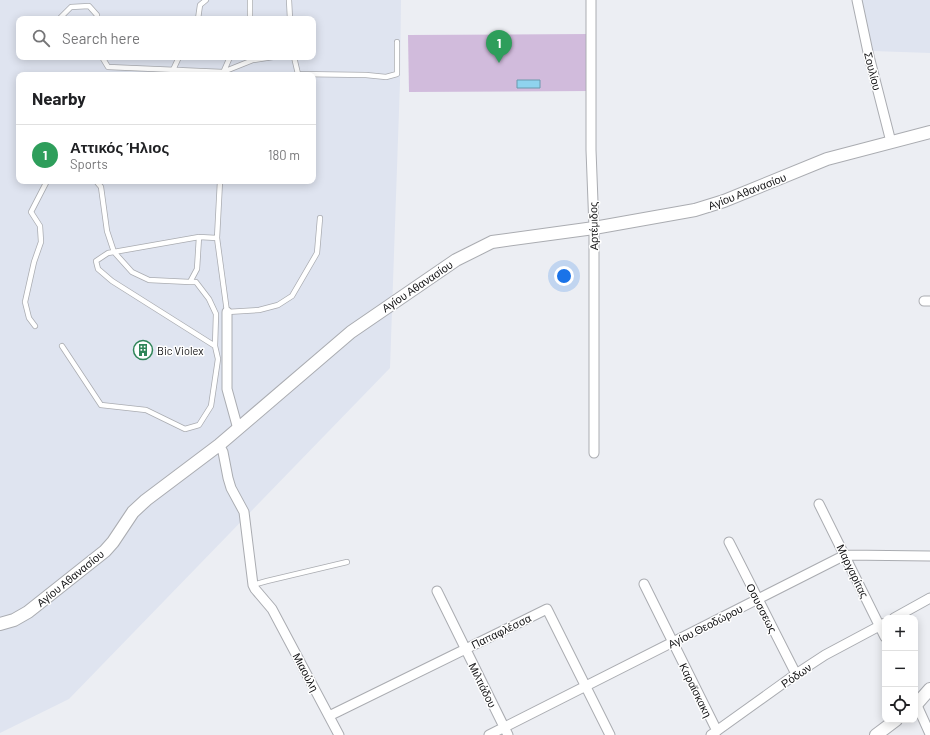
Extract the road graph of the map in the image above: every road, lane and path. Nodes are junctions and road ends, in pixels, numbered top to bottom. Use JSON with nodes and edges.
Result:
{"nodes":[{"id":1,"x":206,"y":0,"type":"edge"},
{"id":2,"x":250,"y":0,"type":"edge"},
{"id":3,"x":289,"y":0,"type":"edge"},
{"id":4,"x":591,"y":0,"type":"edge"},
{"id":5,"x":857,"y":0,"type":"edge"},
{"id":6,"x":63,"y":16,"type":"edge"},
{"id":7,"x":97,"y":16,"type":"edge"},
{"id":8,"x":198,"y":16,"type":"edge"},
{"id":9,"x":250,"y":16,"type":"edge"},
{"id":10,"x":290,"y":16,"type":"edge"},
{"id":11,"x":397,"y":42,"type":"dead end"},
{"id":12,"x":104,"y":60,"type":"edge"},
{"id":13,"x":178,"y":60,"type":"edge"},
{"id":14,"x":229,"y":60,"type":"edge"},
{"id":15,"x":253,"y":60,"type":"edge"},
{"id":16,"x":295,"y":60,"type":"edge"},
{"id":17,"x":173,"y":70,"type":"junction"},
{"id":18,"x":198,"y":72,"type":"edge"},
{"id":19,"x":224,"y":72,"type":"edge"},
{"id":20,"x":227,"y":72,"type":"edge"},
{"id":21,"x":298,"y":72,"type":"edge"},
{"id":22,"x":316,"y":74,"type":"edge"},
{"id":23,"x":930,"y":132,"type":"edge"},
{"id":24,"x":891,"y":142,"type":"junction"},
{"id":25,"x":45,"y":184,"type":"edge"},
{"id":26,"x":100,"y":184,"type":"edge"},
{"id":27,"x":220,"y":184,"type":"edge"},
{"id":28,"x":320,"y":218,"type":"dead end"},
{"id":29,"x":594,"y":228,"type":"junction"},
{"id":30,"x":199,"y":237,"type":"junction"},
{"id":31,"x":218,"y":238,"type":"junction"},
{"id":32,"x":114,"y":252,"type":"junction"},
{"id":33,"x":190,"y":282,"type":"junction"},
{"id":34,"x":227,"y":312,"type":"junction"},
{"id":35,"x":35,"y":326,"type":"dead end"},
{"id":36,"x":62,"y":346,"type":"dead end"},
{"id":37,"x":215,"y":346,"type":"junction"},
{"id":38,"x":238,"y":429,"type":"junction"},
{"id":39,"x":219,"y":445,"type":"junction"},
{"id":40,"x":594,"y":453,"type":"dead end"},
{"id":41,"x":819,"y":504,"type":"dead end"},
{"id":42,"x":729,"y":542,"type":"dead end"},
{"id":43,"x":845,"y":555,"type":"junction"},
{"id":44,"x":930,"y":556,"type":"edge"},
{"id":45,"x":347,"y":562,"type":"dead end"},
{"id":46,"x":644,"y":584,"type":"dead end"},
{"id":47,"x":253,"y":585,"type":"junction"},
{"id":48,"x":437,"y":591,"type":"dead end"},
{"id":49,"x":930,"y":598,"type":"edge"},
{"id":50,"x":758,"y":600,"type":"junction"},
{"id":51,"x":899,"y":615,"type":"edge"},
{"id":52,"x":0,"y":624,"type":"edge"},
{"id":53,"x":882,"y":625,"type":"edge"},
{"id":54,"x":673,"y":642,"type":"junction"},
{"id":55,"x":465,"y":648,"type":"junction"},
{"id":56,"x":796,"y":674,"type":"junction"},
{"id":57,"x":586,"y":686,"type":"junction"},
{"id":58,"x":930,"y":688,"type":"edge"},
{"id":59,"x":918,"y":702,"type":"edge"},
{"id":60,"x":918,"y":708,"type":"edge"},
{"id":61,"x":329,"y":716,"type":"junction"},
{"id":62,"x":892,"y":723,"type":"edge"},
{"id":63,"x":506,"y":731,"type":"edge"},
{"id":64,"x":714,"y":733,"type":"edge"},
{"id":65,"x":930,"y":734,"type":"edge"},
{"id":66,"x":339,"y":735,"type":"edge"},
{"id":67,"x":489,"y":735,"type":"edge"},
{"id":68,"x":610,"y":735,"type":"edge"},
{"id":69,"x":876,"y":735,"type":"edge"}],
"edges":[{"from":1,"to":8,"type":"lane"},
{"from":2,"to":9,"type":"lane"},
{"from":3,"to":10,"type":"lane"},
{"from":4,"to":29,"type":"street","name":"Αρτέμιδος"},
{"from":5,"to":24,"type":"street","name":"Σουλίου"},
{"from":6,"to":7,"type":"lane"},
{"from":11,"to":22,"type":"lane"},
{"from":12,"to":17,"type":"lane"},
{"from":13,"to":17,"type":"lane"},
{"from":14,"to":19,"type":"lane"},
{"from":15,"to":20,"type":"lane"},
{"from":16,"to":21,"type":"lane"},
{"from":17,"to":18,"type":"lane"},
{"from":23,"to":24,"type":"street","name":"Αγίου Αθανασίου"},
{"from":24,"to":29,"type":"street","name":"Αγίου Αθανασίου"},
{"from":25,"to":35,"type":"lane"},
{"from":26,"to":32,"type":"lane"},
{"from":27,"to":31,"type":"lane"},
{"from":28,"to":34,"type":"lane"},
{"from":29,"to":38,"type":"street","name":"Αγίου Αθανασίου"},
{"from":29,"to":40,"type":"street","name":"Αρτέμιδος"},
{"from":30,"to":31,"type":"lane"},
{"from":30,"to":32,"type":"lane"},
{"from":30,"to":33,"type":"lane"},
{"from":31,"to":34,"type":"lane"},
{"from":32,"to":33,"type":"lane"},
{"from":32,"to":37,"type":"lane"},
{"from":33,"to":37,"type":"lane"},
{"from":34,"to":38,"type":"street"},
{"from":36,"to":37,"type":"lane"},
{"from":38,"to":39,"type":"street","name":"Αγίου Αθανασίου"},
{"from":39,"to":47,"type":"street"},
{"from":39,"to":52,"type":"street","name":"Αγίου Αθανασίου"},
{"from":41,"to":43,"type":"street","name":"Μαργαρίτας"},
{"from":42,"to":50,"type":"street","name":"Οσυσσεως"},
{"from":43,"to":44,"type":"street","name":"Αγίου Θεοδώρου"},
{"from":43,"to":50,"type":"street","name":"Αγίου Θεοδώρου"},
{"from":43,"to":53,"type":"street","name":"Μαργαρίτας"},
{"from":45,"to":47,"type":"lane"},
{"from":46,"to":54,"type":"street","name":"Καραϊσκακη"},
{"from":47,"to":61,"type":"street","name":"Μιαούλη"},
{"from":48,"to":55,"type":"street","name":"Μιλτιάδου"},
{"from":49,"to":51,"type":"street"},
{"from":50,"to":54,"type":"street","name":"Αγίου Θεοδώρου"},
{"from":50,"to":56,"type":"street","name":"Οσυσσεως"},
{"from":53,"to":56,"type":"street","name":"Ρόδων"},
{"from":54,"to":57,"type":"street","name":"Αγίου Θεοδώρου"},
{"from":54,"to":64,"type":"street","name":"Καραϊσκακη"},
{"from":55,"to":57,"type":"street","name":"Παπαφλέσσα"},
{"from":55,"to":61,"type":"street","name":"Παπαφλέσσα"},
{"from":55,"to":63,"type":"street","name":"Μιλτιάδου"},
{"from":56,"to":64,"type":"street","name":"Ρόδων"},
{"from":57,"to":63,"type":"street","name":"Αγίου Θεοδώρου"},
{"from":57,"to":68,"type":"street","name":"Παπαφλέσσα"},
{"from":58,"to":59,"type":"street"},
{"from":60,"to":65,"type":"street"},
{"from":61,"to":66,"type":"street","name":"Μιαούλη"},
{"from":62,"to":69,"type":"street"},
{"from":63,"to":67,"type":"street","name":"Αγίου Θεοδώρου"}]}
